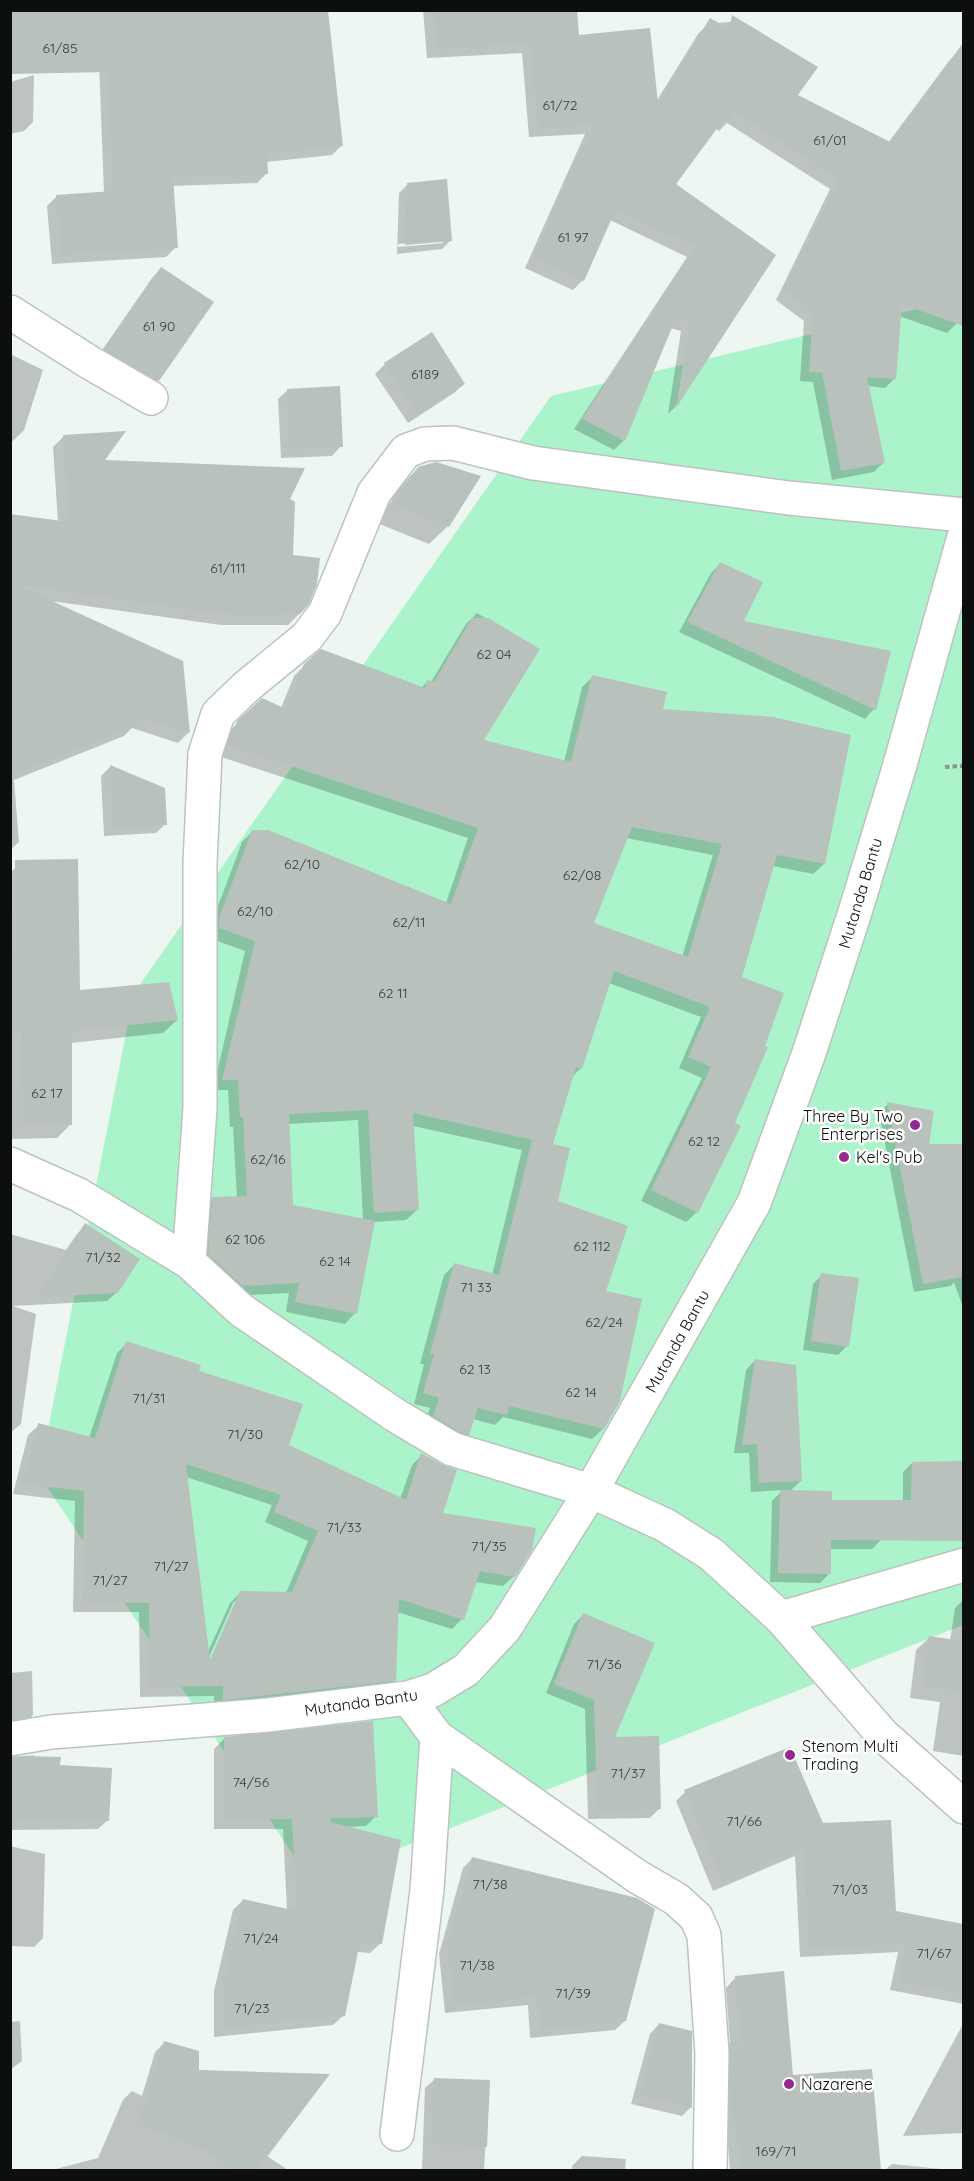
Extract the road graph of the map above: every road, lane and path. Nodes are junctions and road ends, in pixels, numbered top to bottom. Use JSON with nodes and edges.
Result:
{"nodes":[{"id":1,"x":10,"y":312,"type":"edge"},
{"id":2,"x":151,"y":398,"type":"dead end"},
{"id":3,"x":963,"y":515,"type":"edge"},
{"id":4,"x":963,"y":537,"type":"edge"},
{"id":5,"x":10,"y":1164,"type":"edge"},
{"id":6,"x":189,"y":1262,"type":"junction"},
{"id":7,"x":591,"y":1491,"type":"junction"},
{"id":8,"x":963,"y":1565,"type":"edge"},
{"id":9,"x":781,"y":1618,"type":"junction"},
{"id":10,"x":408,"y":1698,"type":"junction"},
{"id":11,"x":437,"y":1737,"type":"junction"},
{"id":12,"x":10,"y":1739,"type":"edge"},
{"id":13,"x":963,"y":1808,"type":"edge"},
{"id":14,"x":397,"y":2134,"type":"dead end"},
{"id":15,"x":710,"y":2170,"type":"edge"}],
"edges":[{"from":1,"to":2,"type":"street"},
{"from":3,"to":6,"type":"street"},
{"from":4,"to":7,"type":"street","name":"Mutanda Bantu"},
{"from":5,"to":6,"type":"street"},
{"from":6,"to":7,"type":"street"},
{"from":7,"to":9,"type":"street"},
{"from":7,"to":10,"type":"street","name":"Mutanda Bantu"},
{"from":8,"to":9,"type":"street"},
{"from":9,"to":13,"type":"street"},
{"from":10,"to":11,"type":"street"},
{"from":10,"to":12,"type":"street","name":"Mutanda Bantu"},
{"from":11,"to":14,"type":"street"},
{"from":11,"to":15,"type":"street"}]}
